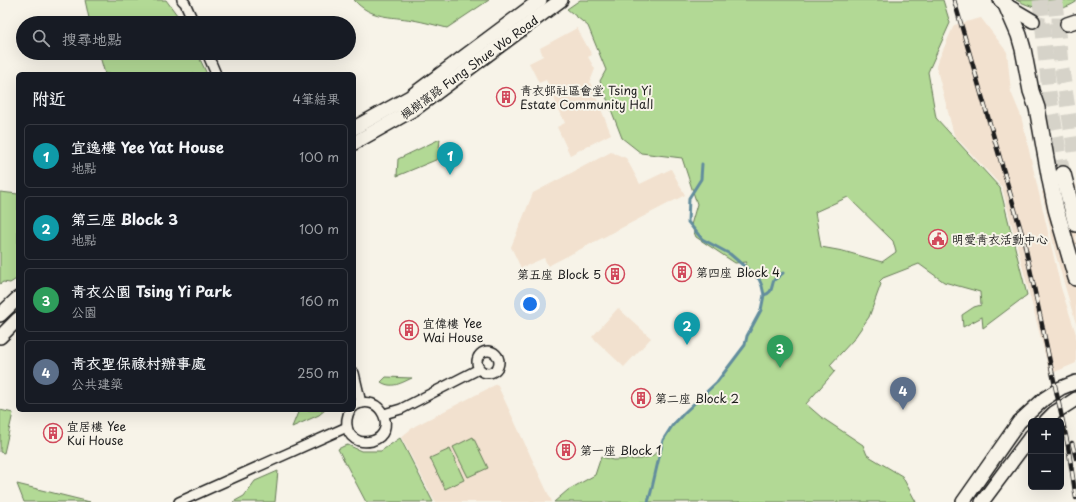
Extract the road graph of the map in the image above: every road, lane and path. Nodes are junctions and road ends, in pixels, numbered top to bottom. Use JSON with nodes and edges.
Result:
{"nodes":[{"id":1,"x":182,"y":0,"type":"edge"},
{"id":2,"x":540,"y":0,"type":"edge"},
{"id":3,"x":561,"y":0,"type":"edge"},
{"id":4,"x":1003,"y":3,"type":"edge"},
{"id":5,"x":191,"y":16,"type":"edge"},
{"id":6,"x":1033,"y":21,"type":"tunnel mouth"},
{"id":7,"x":210,"y":60,"type":"edge"},
{"id":8,"x":215,"y":72,"type":"edge"},
{"id":9,"x":356,"y":127,"type":"edge"},
{"id":10,"x":356,"y":142,"type":"edge"},
{"id":11,"x":1063,"y":174,"type":"tunnel mouth"},
{"id":12,"x":1076,"y":224,"type":"edge"},
{"id":13,"x":1076,"y":278,"type":"edge"},
{"id":14,"x":16,"y":300,"type":"edge"},
{"id":15,"x":0,"y":315,"type":"edge"},
{"id":16,"x":16,"y":321,"type":"edge"},
{"id":17,"x":0,"y":335,"type":"edge"},
{"id":18,"x":480,"y":369,"type":"dead end"},
{"id":19,"x":1076,"y":382,"type":"edge"},
{"id":20,"x":356,"y":394,"type":"edge"},
{"id":21,"x":1076,"y":399,"type":"edge"},
{"id":22,"x":357,"y":405,"type":"edge"},
{"id":23,"x":349,"y":412,"type":"edge"},
{"id":24,"x":384,"y":414,"type":"junction"},
{"id":25,"x":1050,"y":418,"type":"edge"},
{"id":26,"x":347,"y":427,"type":"junction"},
{"id":27,"x":1028,"y":440,"type":"edge"},
{"id":28,"x":1016,"y":458,"type":"junction"},
{"id":29,"x":989,"y":467,"type":"junction"},
{"id":30,"x":179,"y":502,"type":"edge"},
{"id":31,"x":963,"y":502,"type":"edge"},
{"id":32,"x":982,"y":502,"type":"edge"}],
"edges":[{"from":1,"to":5,"type":"street"},
{"from":2,"to":9,"type":"main road","name":"楓樹窩路 Fung Shue Wo Road"},
{"from":3,"to":10,"type":"main road","name":"楓樹窩路 Fung Shue Wo Road"},
{"from":4,"to":6,"type":"main road"},
{"from":4,"to":13,"type":"main road"},
{"from":7,"to":8,"type":"street"},
{"from":11,"to":12,"type":"main road"},
{"from":14,"to":15,"type":"main road"},
{"from":16,"to":17,"type":"main road"},
{"from":18,"to":24,"type":"street"},
{"from":19,"to":29,"type":"main road"},
{"from":20,"to":22,"type":"street"},
{"from":21,"to":25,"type":"main road"},
{"from":22,"to":24,"type":"street"},
{"from":23,"to":26,"type":"street"},
{"from":24,"to":26,"type":"street"},
{"from":26,"to":30,"type":"street"},
{"from":27,"to":28,"type":"main road"},
{"from":28,"to":29,"type":"main road"},
{"from":28,"to":32,"type":"main road"},
{"from":29,"to":31,"type":"main road"}]}
